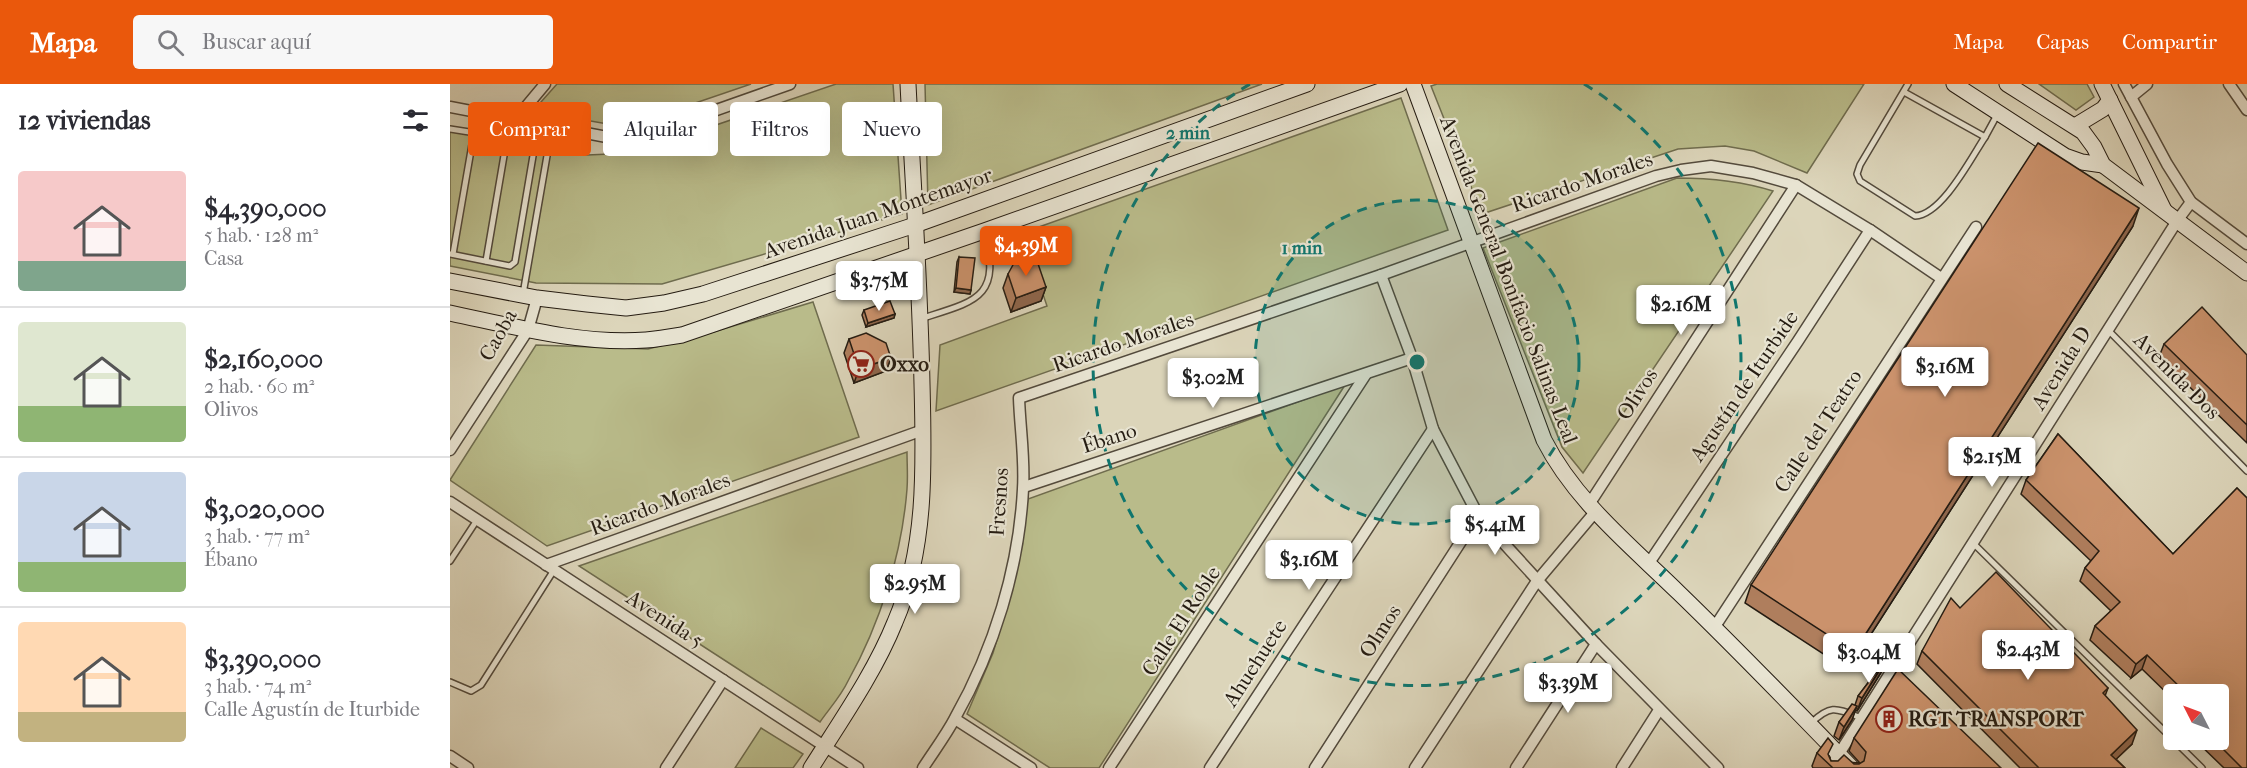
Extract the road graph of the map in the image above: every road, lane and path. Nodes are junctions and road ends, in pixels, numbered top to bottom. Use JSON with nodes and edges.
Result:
{"nodes":[{"id":1,"x":545,"y":84,"type":"edge"},
{"id":2,"x":790,"y":84,"type":"edge"},
{"id":3,"x":908,"y":84,"type":"edge"},
{"id":4,"x":1307,"y":84,"type":"edge"},
{"id":5,"x":1400,"y":84,"type":"edge"},
{"id":6,"x":1413,"y":84,"type":"edge"},
{"id":7,"x":1908,"y":84,"type":"edge"},
{"id":8,"x":1954,"y":84,"type":"edge"},
{"id":9,"x":2007,"y":84,"type":"edge"},
{"id":10,"x":2102,"y":84,"type":"edge"},
{"id":11,"x":2124,"y":84,"type":"edge"},
{"id":12,"x":2147,"y":84,"type":"edge"},
{"id":13,"x":2229,"y":84,"type":"edge"},
{"id":14,"x":1904,"y":92,"type":"junction"},
{"id":15,"x":2131,"y":97,"type":"junction"},
{"id":16,"x":2110,"y":100,"type":"junction"},
{"id":17,"x":530,"y":102,"type":"edge"},
{"id":18,"x":450,"y":107,"type":"edge"},
{"id":19,"x":2247,"y":110,"type":"edge"},
{"id":20,"x":468,"y":111,"type":"edge"},
{"id":21,"x":1998,"y":113,"type":"junction"},
{"id":22,"x":2075,"y":126,"type":"junction"},
{"id":23,"x":450,"y":129,"type":"edge"},
{"id":24,"x":468,"y":132,"type":"edge"},
{"id":25,"x":591,"y":134,"type":"edge"},
{"id":26,"x":1985,"y":137,"type":"junction"},
{"id":27,"x":470,"y":156,"type":"edge"},
{"id":28,"x":504,"y":156,"type":"edge"},
{"id":29,"x":533,"y":156,"type":"edge"},
{"id":30,"x":548,"y":156,"type":"edge"},
{"id":31,"x":2103,"y":165,"type":"junction"},
{"id":32,"x":1796,"y":185,"type":"junction"},
{"id":33,"x":2191,"y":202,"type":"junction"},
{"id":34,"x":2171,"y":217,"type":"junction"},
{"id":35,"x":915,"y":225,"type":"junction"},
{"id":36,"x":1976,"y":227,"type":"dead end"},
{"id":37,"x":1870,"y":230,"type":"junction"},
{"id":38,"x":984,"y":231,"type":"junction"},
{"id":39,"x":1470,"y":243,"type":"junction"},
{"id":40,"x":2247,"y":244,"type":"edge"},
{"id":41,"x":452,"y":254,"type":"edge"},
{"id":42,"x":917,"y":254,"type":"junction"},
{"id":43,"x":486,"y":261,"type":"junction"},
{"id":44,"x":2247,"y":273,"type":"edge"},
{"id":45,"x":1381,"y":275,"type":"junction"},
{"id":46,"x":1941,"y":278,"type":"junction"},
{"id":47,"x":450,"y":281,"type":"edge"},
{"id":48,"x":530,"y":297,"type":"junction"},
{"id":49,"x":450,"y":313,"type":"edge"},
{"id":50,"x":921,"y":319,"type":"junction"},
{"id":51,"x":528,"y":330,"type":"junction"},
{"id":52,"x":2108,"y":330,"type":"junction"},
{"id":53,"x":1412,"y":358,"type":"junction"},
{"id":54,"x":1365,"y":374,"type":"junction"},
{"id":55,"x":1018,"y":398,"type":"joint"},
{"id":56,"x":1433,"y":429,"type":"junction"},
{"id":57,"x":923,"y":430,"type":"junction"},
{"id":58,"x":450,"y":450,"type":"edge"},
{"id":59,"x":2247,"y":471,"type":"edge"},
{"id":60,"x":1024,"y":487,"type":"junction"},
{"id":61,"x":450,"y":502,"type":"edge"},
{"id":62,"x":1593,"y":507,"type":"junction"},
{"id":63,"x":1478,"y":514,"type":"junction"},
{"id":64,"x":477,"y":520,"type":"junction"},
{"id":65,"x":1974,"y":544,"type":"junction"},
{"id":66,"x":450,"y":561,"type":"edge"},
{"id":67,"x":1649,"y":563,"type":"junction"},
{"id":68,"x":550,"y":568,"type":"junction"},
{"id":69,"x":1537,"y":581,"type":"junction"},
{"id":70,"x":1714,"y":628,"type":"junction"},
{"id":71,"x":1596,"y":644,"type":"junction"},
{"id":72,"x":723,"y":680,"type":"junction"},
{"id":73,"x":450,"y":682,"type":"edge"},
{"id":74,"x":1659,"y":710,"type":"junction"},
{"id":75,"x":955,"y":719,"type":"junction"},
{"id":76,"x":1863,"y":719,"type":"junction"},
{"id":77,"x":1809,"y":724,"type":"junction"},
{"id":78,"x":825,"y":746,"type":"junction"},
{"id":79,"x":1839,"y":754,"type":"junction"},
{"id":80,"x":450,"y":756,"type":"edge"},
{"id":81,"x":463,"y":767,"type":"edge"},
{"id":82,"x":666,"y":768,"type":"edge"},
{"id":83,"x":811,"y":768,"type":"edge"},
{"id":84,"x":858,"y":768,"type":"edge"},
{"id":85,"x":923,"y":768,"type":"edge"},
{"id":86,"x":1031,"y":768,"type":"edge"},
{"id":87,"x":1109,"y":768,"type":"edge"},
{"id":88,"x":1210,"y":768,"type":"edge"},
{"id":89,"x":1314,"y":768,"type":"edge"},
{"id":90,"x":1415,"y":768,"type":"edge"},
{"id":91,"x":1516,"y":768,"type":"edge"},
{"id":92,"x":1622,"y":768,"type":"edge"},
{"id":93,"x":1718,"y":768,"type":"edge"},
{"id":94,"x":1830,"y":768,"type":"edge"},
{"id":95,"x":1852,"y":768,"type":"edge"},
{"id":96,"x":2202,"y":768,"type":"edge"}],
"edges":[{"from":1,"to":17,"type":"street"},
{"from":2,"to":25,"type":"street"},
{"from":3,"to":35,"type":"street"},
{"from":4,"to":35,"type":"street","name":"Avenida Juan Montemayor"},
{"from":5,"to":38,"type":"street"},
{"from":6,"to":39,"type":"street","name":"Avenida General Bonifacio Salinas Leal"},
{"from":7,"to":14,"type":"lane"},
{"from":8,"to":21,"type":"street"},
{"from":9,"to":22,"type":"street"},
{"from":10,"to":16,"type":"street"},
{"from":11,"to":15,"type":"street"},
{"from":12,"to":15,"type":"street"},
{"from":13,"to":19,"type":"street"},
{"from":14,"to":26,"type":"lane"},
{"from":14,"to":26,"type":"lane"},
{"from":15,"to":33,"type":"street"},
{"from":16,"to":22,"type":"street"},
{"from":16,"to":34,"type":"street"},
{"from":18,"to":20,"type":"street"},
{"from":21,"to":26,"type":"lane"},
{"from":21,"to":31,"type":"street"},
{"from":22,"to":31,"type":"street"},
{"from":23,"to":24,"type":"lane"},
{"from":27,"to":41,"type":"lane"},
{"from":28,"to":43,"type":"lane"},
{"from":29,"to":43,"type":"lane"},
{"from":30,"to":48,"type":"lane"},
{"from":31,"to":34,"type":"street"},
{"from":32,"to":37,"type":"street","name":"Ricardo Morales"},
{"from":32,"to":39,"type":"street","name":"Ricardo Morales"},
{"from":32,"to":62,"type":"street","name":"Olivos"},
{"from":33,"to":34,"type":"street","name":"Avenida D"},
{"from":33,"to":40,"type":"street"},
{"from":34,"to":44,"type":"street"},
{"from":34,"to":52,"type":"street","name":"Avenida D"},
{"from":35,"to":42,"type":"street"},
{"from":35,"to":48,"type":"street","name":"Avenida Juan Montemayor"},
{"from":36,"to":46,"type":"street","name":"Calle del Teatro"},
{"from":37,"to":46,"type":"street","name":"Ricardo Morales"},
{"from":37,"to":67,"type":"street","name":"Agustín de Iturbide"},
{"from":38,"to":42,"type":"street"},
{"from":38,"to":50,"type":"lane"},
{"from":39,"to":45,"type":"street","name":"Ricardo Morales"},
{"from":39,"to":62,"type":"street","name":"Avenida General Bonifacio Salinas Leal"},
{"from":41,"to":43,"type":"lane"},
{"from":42,"to":50,"type":"street"},
{"from":42,"to":51,"type":"street"},
{"from":45,"to":53,"type":"street"},
{"from":45,"to":55,"type":"street","name":"Ricardo Morales"},
{"from":46,"to":70,"type":"street","name":"Calle del Teatro"},
{"from":47,"to":48,"type":"street","name":"Avenida Juan Montemayor"},
{"from":48,"to":51,"type":"street","name":"Caoba"},
{"from":49,"to":51,"type":"street"},
{"from":50,"to":57,"type":"street"},
{"from":51,"to":58,"type":"street","name":"Caoba"},
{"from":52,"to":59,"type":"lane","name":"Avenida Dos"},
{"from":52,"to":65,"type":"street","name":"Avenida D"},
{"from":53,"to":54,"type":"street","name":"Ébano"},
{"from":53,"to":56,"type":"street"},
{"from":54,"to":60,"type":"street","name":"Ébano"},
{"from":54,"to":87,"type":"street","name":"Calle El Roble"},
{"from":55,"to":60,"type":"street","name":"Fresnos"},
{"from":56,"to":63,"type":"street"},
{"from":56,"to":88,"type":"street","name":"Ahuehuete"},
{"from":57,"to":68,"type":"street","name":"Ricardo Morales"},
{"from":57,"to":78,"type":"street"},
{"from":60,"to":75,"type":"street","name":"Fresnos"},
{"from":61,"to":64,"type":"street","name":"Avenida 5"},
{"from":62,"to":67,"type":"street","name":"Avenida General Bonifacio Salinas Leal"},
{"from":62,"to":69,"type":"street","name":"Olivos"},
{"from":63,"to":69,"type":"street"},
{"from":63,"to":89,"type":"street","name":"Olmos"},
{"from":64,"to":66,"type":"lane"},
{"from":64,"to":68,"type":"street","name":"Avenida 5"},
{"from":65,"to":76,"type":"street","name":"Avenida D"},
{"from":65,"to":96,"type":"lane"},
{"from":67,"to":70,"type":"street","name":"Avenida General Bonifacio Salinas Leal"},
{"from":68,"to":72,"type":"street","name":"Avenida 5"},
{"from":68,"to":73,"type":"lane"},
{"from":69,"to":71,"type":"street"},
{"from":69,"to":90,"type":"street","name":"Olivos"},
{"from":70,"to":77,"type":"street","name":"Avenida General Bonifacio Salinas Leal"},
{"from":71,"to":74,"type":"street"},
{"from":71,"to":91,"type":"street"},
{"from":72,"to":78,"type":"street","name":"Avenida 5"},
{"from":72,"to":82,"type":"street"},
{"from":74,"to":92,"type":"street"},
{"from":74,"to":93,"type":"street"},
{"from":75,"to":85,"type":"street","name":"Fresnos"},
{"from":75,"to":86,"type":"street"},
{"from":76,"to":77,"type":"lane"},
{"from":76,"to":79,"type":"street","name":"Avenida D"},
{"from":77,"to":79,"type":"street","name":"Avenida General Bonifacio Salinas Leal"},
{"from":78,"to":83,"type":"street"},
{"from":78,"to":84,"type":"street","name":"Avenida 5"},
{"from":79,"to":94,"type":"street","name":"Avenida D"},
{"from":79,"to":95,"type":"street","name":"Avenida General Bonifacio Salinas Leal"},
{"from":80,"to":81,"type":"street"}]}
